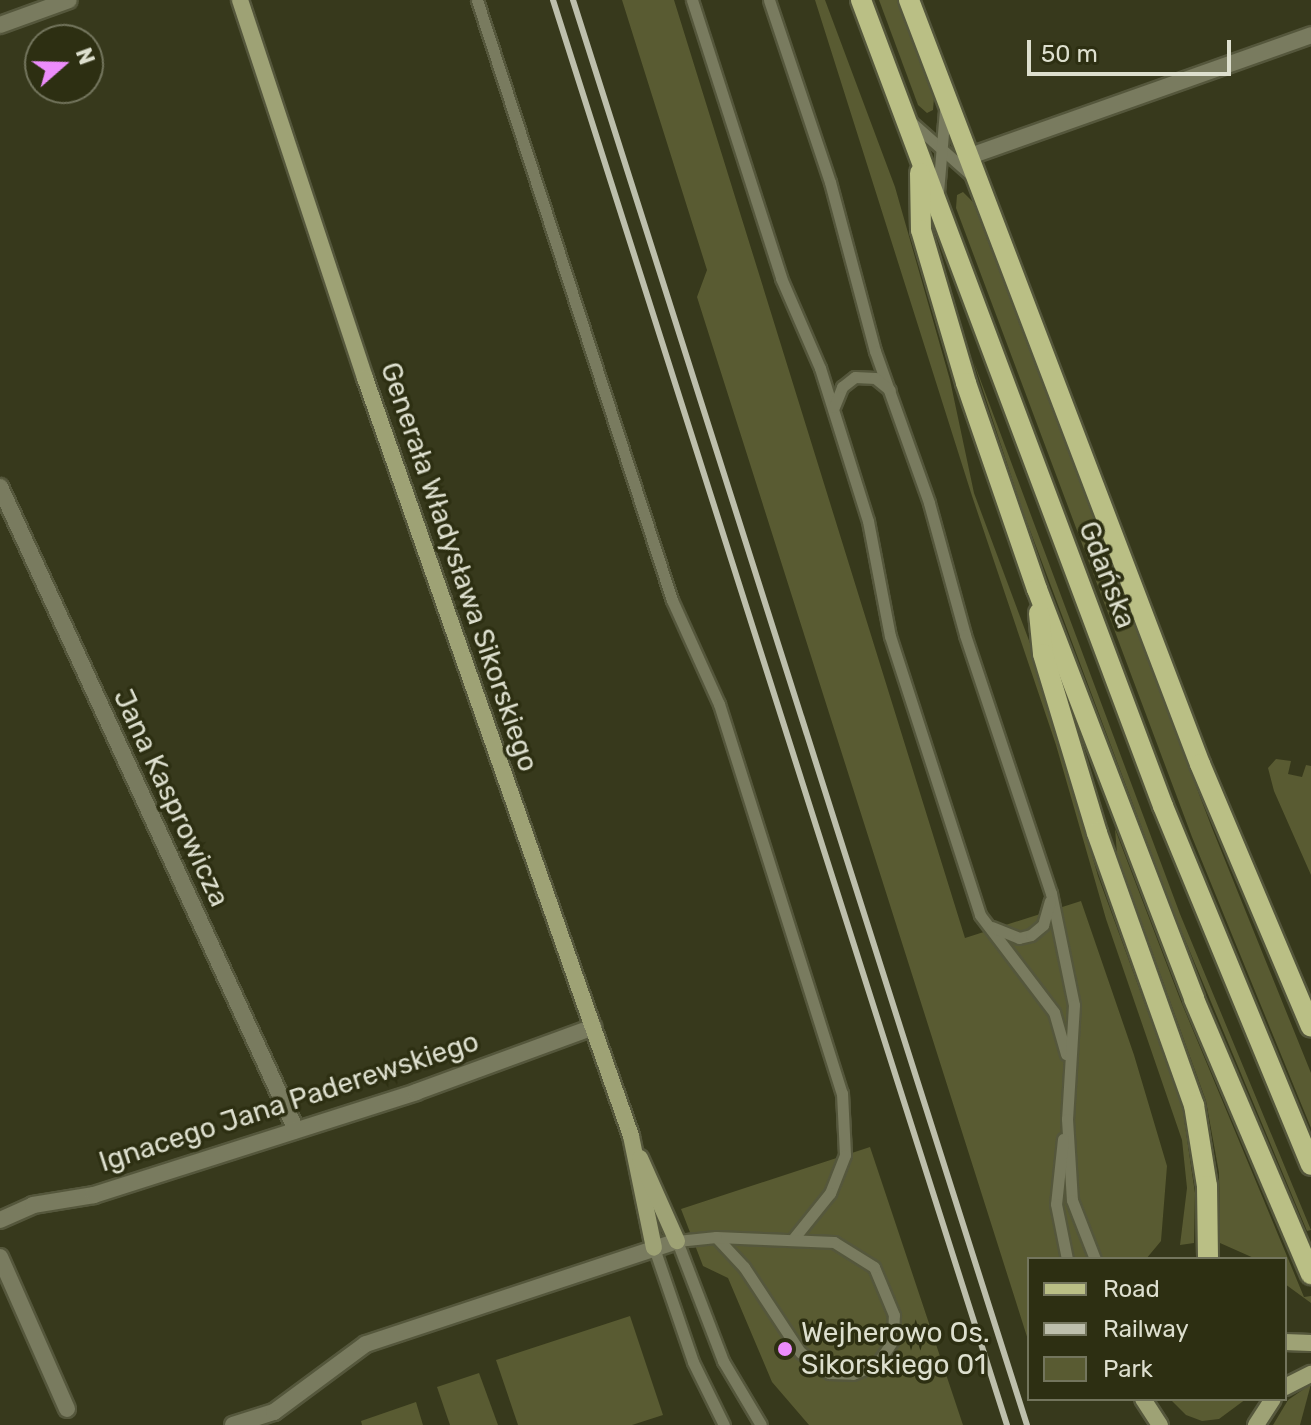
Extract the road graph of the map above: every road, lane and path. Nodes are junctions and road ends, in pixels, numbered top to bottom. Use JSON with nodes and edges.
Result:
{"nodes":[{"id":1,"x":69,"y":0,"type":"edge"},
{"id":2,"x":240,"y":0,"type":"edge"},
{"id":3,"x":477,"y":0,"type":"edge"},
{"id":4,"x":692,"y":0,"type":"edge"},
{"id":5,"x":769,"y":0,"type":"edge"},
{"id":6,"x":861,"y":0,"type":"edge"},
{"id":7,"x":909,"y":0,"type":"edge"},
{"id":8,"x":0,"y":25,"type":"edge"},
{"id":9,"x":1311,"y":35,"type":"edge"},
{"id":10,"x":947,"y":97,"type":"junction"},
{"id":11,"x":904,"y":115,"type":"junction"},
{"id":12,"x":942,"y":149,"type":"junction"},
{"id":13,"x":970,"y":156,"type":"junction"},
{"id":14,"x":920,"y":157,"type":"junction"},
{"id":15,"x":980,"y":184,"type":"junction"},
{"id":16,"x":937,"y":201,"type":"junction"},
{"id":17,"x":892,"y":393,"type":"junction"},
{"id":18,"x":834,"y":412,"type":"junction"},
{"id":19,"x":0,"y":487,"type":"edge"},
{"id":20,"x":1037,"y":589,"type":"junction"},
{"id":21,"x":1051,"y":893,"type":"junction"},
{"id":22,"x":980,"y":915,"type":"junction"},
{"id":23,"x":594,"y":1027,"type":"junction"},
{"id":24,"x":1311,"y":1027,"type":"edge"},
{"id":25,"x":1068,"y":1062,"type":"junction"},
{"id":26,"x":1067,"y":1119,"type":"junction"},
{"id":27,"x":296,"y":1130,"type":"junction"},
{"id":28,"x":636,"y":1150,"type":"junction"},
{"id":29,"x":1311,"y":1165,"type":"edge"},
{"id":30,"x":0,"y":1220,"type":"edge"},
{"id":31,"x":716,"y":1237,"type":"junction"},
{"id":32,"x":793,"y":1239,"type":"junction"},
{"id":33,"x":677,"y":1241,"type":"junction"},
{"id":34,"x":654,"y":1248,"type":"junction"},
{"id":35,"x":0,"y":1257,"type":"edge"},
{"id":36,"x":1067,"y":1257,"type":"edge"},
{"id":37,"x":1094,"y":1257,"type":"edge"},
{"id":38,"x":1208,"y":1257,"type":"edge"},
{"id":39,"x":1311,"y":1274,"type":"edge"},
{"id":40,"x":1287,"y":1342,"type":"edge"},
{"id":41,"x":1311,"y":1343,"type":"edge"},
{"id":42,"x":1311,"y":1374,"type":"edge"},
{"id":43,"x":1287,"y":1386,"type":"edge"},
{"id":44,"x":1144,"y":1401,"type":"edge"},
{"id":45,"x":1273,"y":1401,"type":"edge"},
{"id":46,"x":67,"y":1409,"type":"dead end"},
{"id":47,"x":278,"y":1418,"type":"edge"},
{"id":48,"x":233,"y":1425,"type":"edge"},
{"id":49,"x":724,"y":1425,"type":"edge"},
{"id":50,"x":761,"y":1425,"type":"edge"},
{"id":51,"x":1160,"y":1425,"type":"edge"},
{"id":52,"x":1256,"y":1425,"type":"edge"}],
"edges":[{"from":1,"to":8,"type":"street"},
{"from":2,"to":23,"type":"street","name":"Generała Władysława Sikorskiego"},
{"from":3,"to":32,"type":"lane"},
{"from":4,"to":18,"type":"lane"},
{"from":5,"to":17,"type":"lane"},
{"from":6,"to":11,"type":"main road","name":"Gdańska"},
{"from":7,"to":10,"type":"main road","name":"Gdańska"},
{"from":9,"to":13,"type":"street"},
{"from":10,"to":12,"type":"lane"},
{"from":10,"to":13,"type":"main road","name":"Gdańska"},
{"from":11,"to":12,"type":"lane"},
{"from":11,"to":14,"type":"main road","name":"Gdańska"},
{"from":12,"to":15,"type":"lane"},
{"from":12,"to":16,"type":"lane"},
{"from":13,"to":15,"type":"main road","name":"Gdańska"},
{"from":14,"to":16,"type":"main road","name":"Gdańska"},
{"from":14,"to":20,"type":"main road"},
{"from":15,"to":24,"type":"main road","name":"Gdańska"},
{"from":16,"to":29,"type":"main road","name":"Gdańska"},
{"from":17,"to":18,"type":"lane"},
{"from":17,"to":21,"type":"lane"},
{"from":18,"to":22,"type":"lane"},
{"from":19,"to":27,"type":"street","name":"Jana Kasprowicza"},
{"from":20,"to":38,"type":"main road"},
{"from":20,"to":39,"type":"main road"},
{"from":21,"to":22,"type":"lane"},
{"from":21,"to":25,"type":"lane"},
{"from":22,"to":25,"type":"lane"},
{"from":23,"to":27,"type":"street","name":"Ignacego Jana Paderewskiego"},
{"from":23,"to":28,"type":"street","name":"Generała Władysława Sikorskiego"},
{"from":25,"to":26,"type":"lane"},
{"from":26,"to":36,"type":"lane"},
{"from":26,"to":37,"type":"lane"},
{"from":27,"to":30,"type":"street","name":"Ignacego Jana Paderewskiego"},
{"from":28,"to":33,"type":"street","name":"Generała Władysława Sikorskiego"},
{"from":28,"to":34,"type":"street","name":"Generała Władysława Sikorskiego"},
{"from":31,"to":32,"type":"lane"},
{"from":31,"to":32,"type":"lane"},
{"from":31,"to":33,"type":"lane"},
{"from":33,"to":34,"type":"street"},
{"from":33,"to":50,"type":"lane"},
{"from":34,"to":47,"type":"street"},
{"from":34,"to":49,"type":"lane"},
{"from":35,"to":46,"type":"street"},
{"from":40,"to":41,"type":"street"},
{"from":42,"to":43,"type":"street"},
{"from":44,"to":51,"type":"street"},
{"from":45,"to":52,"type":"street"},
{"from":47,"to":48,"type":"street"}]}
